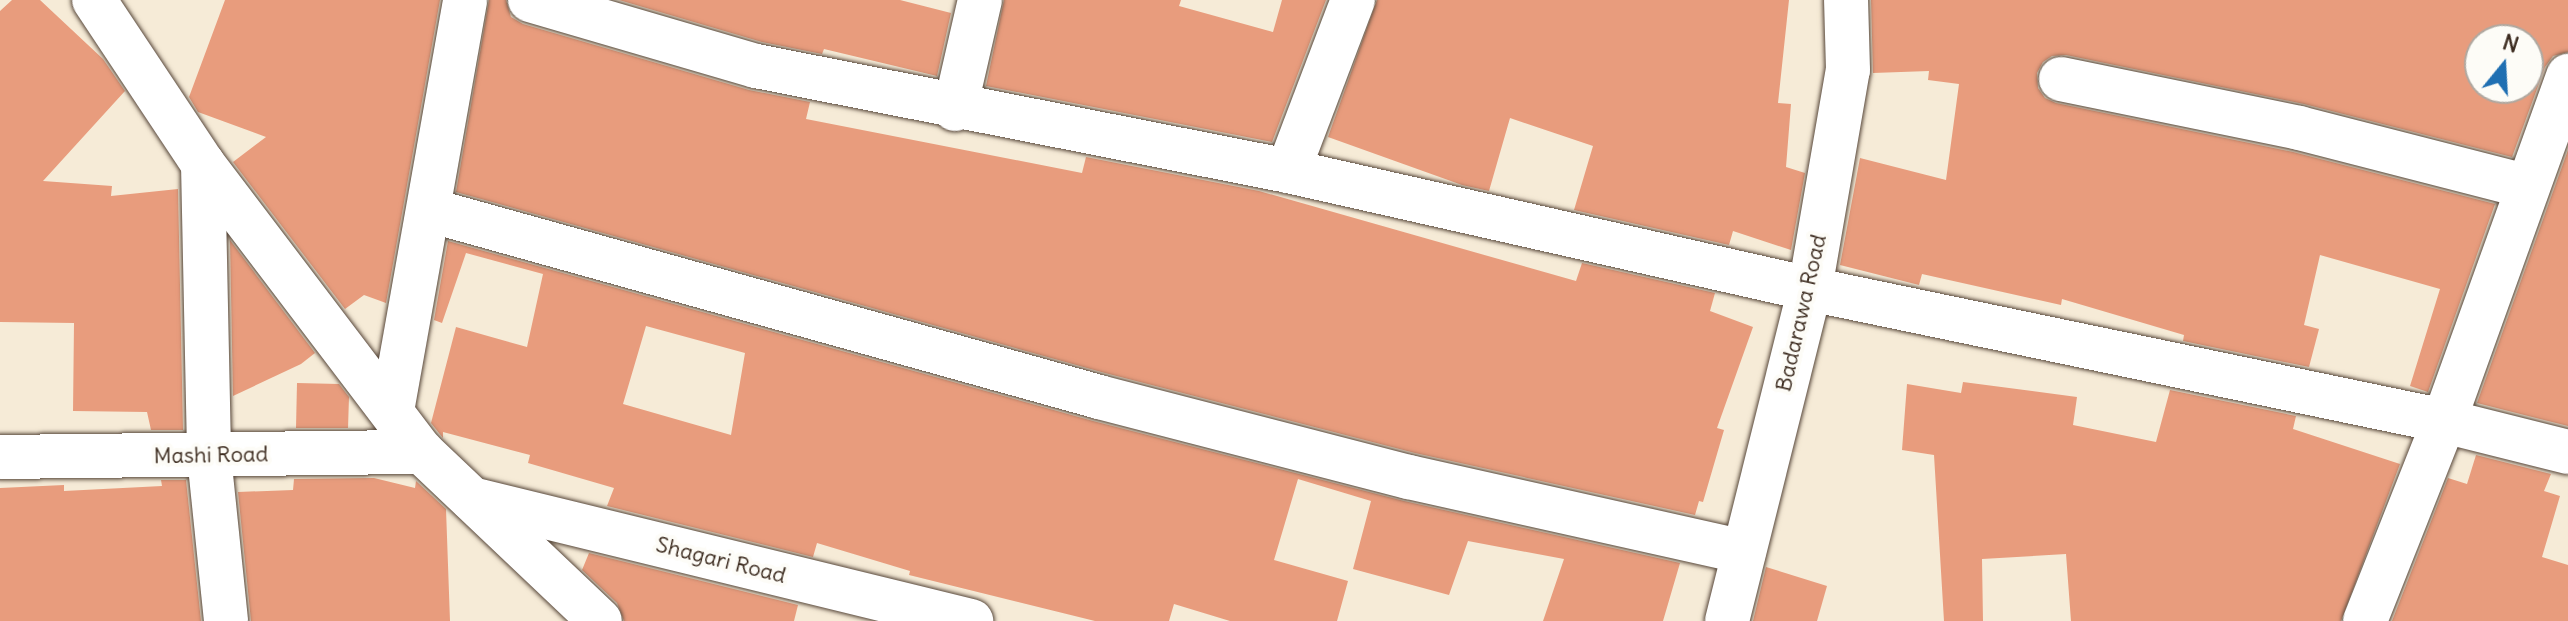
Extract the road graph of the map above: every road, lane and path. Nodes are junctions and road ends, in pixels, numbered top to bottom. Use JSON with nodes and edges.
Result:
{"nodes":[{"id":1,"x":94,"y":0,"type":"edge"},
{"id":2,"x":465,"y":0,"type":"edge"},
{"id":3,"x":530,"y":0,"type":"edge"},
{"id":4,"x":980,"y":0,"type":"edge"},
{"id":5,"x":1353,"y":0,"type":"edge"},
{"id":6,"x":1846,"y":0,"type":"edge"},
{"id":7,"x":2568,"y":76,"type":"edge"},
{"id":8,"x":2061,"y":79,"type":"dead end"},
{"id":9,"x":955,"y":109,"type":"junction"},
{"id":10,"x":203,"y":164,"type":"junction"},
{"id":11,"x":1288,"y":171,"type":"junction"},
{"id":12,"x":2528,"y":187,"type":"junction"},
{"id":13,"x":429,"y":210,"type":"junction"},
{"id":14,"x":1810,"y":289,"type":"junction"},
{"id":15,"x":392,"y":411,"type":"junction"},
{"id":16,"x":2444,"y":421,"type":"junction"},
{"id":17,"x":422,"y":452,"type":"junction"},
{"id":18,"x":2568,"y":452,"type":"edge"},
{"id":19,"x":209,"y":456,"type":"junction"},
{"id":20,"x":0,"y":457,"type":"edge"},
{"id":21,"x":470,"y":499,"type":"junction"},
{"id":22,"x":1744,"y":552,"type":"junction"},
{"id":23,"x":226,"y":621,"type":"edge"},
{"id":24,"x":600,"y":621,"type":"edge"},
{"id":25,"x":971,"y":621,"type":"edge"},
{"id":26,"x":1727,"y":621,"type":"edge"},
{"id":27,"x":2365,"y":621,"type":"edge"}],
"edges":[{"from":1,"to":10,"type":"street"},
{"from":2,"to":13,"type":"street"},
{"from":3,"to":9,"type":"street"},
{"from":4,"to":9,"type":"street"},
{"from":5,"to":11,"type":"street"},
{"from":6,"to":14,"type":"street","name":"Badarawa Road"},
{"from":7,"to":12,"type":"street"},
{"from":8,"to":12,"type":"street"},
{"from":9,"to":11,"type":"street"},
{"from":10,"to":15,"type":"street"},
{"from":10,"to":19,"type":"street"},
{"from":11,"to":14,"type":"street"},
{"from":12,"to":16,"type":"street"},
{"from":13,"to":15,"type":"street"},
{"from":13,"to":22,"type":"street"},
{"from":14,"to":16,"type":"street"},
{"from":14,"to":22,"type":"street","name":"Badarawa Road"},
{"from":15,"to":17,"type":"street"},
{"from":16,"to":18,"type":"street"},
{"from":16,"to":27,"type":"street"},
{"from":17,"to":19,"type":"street","name":"Mashi Road"},
{"from":17,"to":21,"type":"street"},
{"from":19,"to":20,"type":"street","name":"Mashi Road"},
{"from":19,"to":23,"type":"street"},
{"from":21,"to":24,"type":"street"},
{"from":21,"to":25,"type":"street","name":"Shagari Road"},
{"from":22,"to":26,"type":"street","name":"Badarawa Road"}]}
